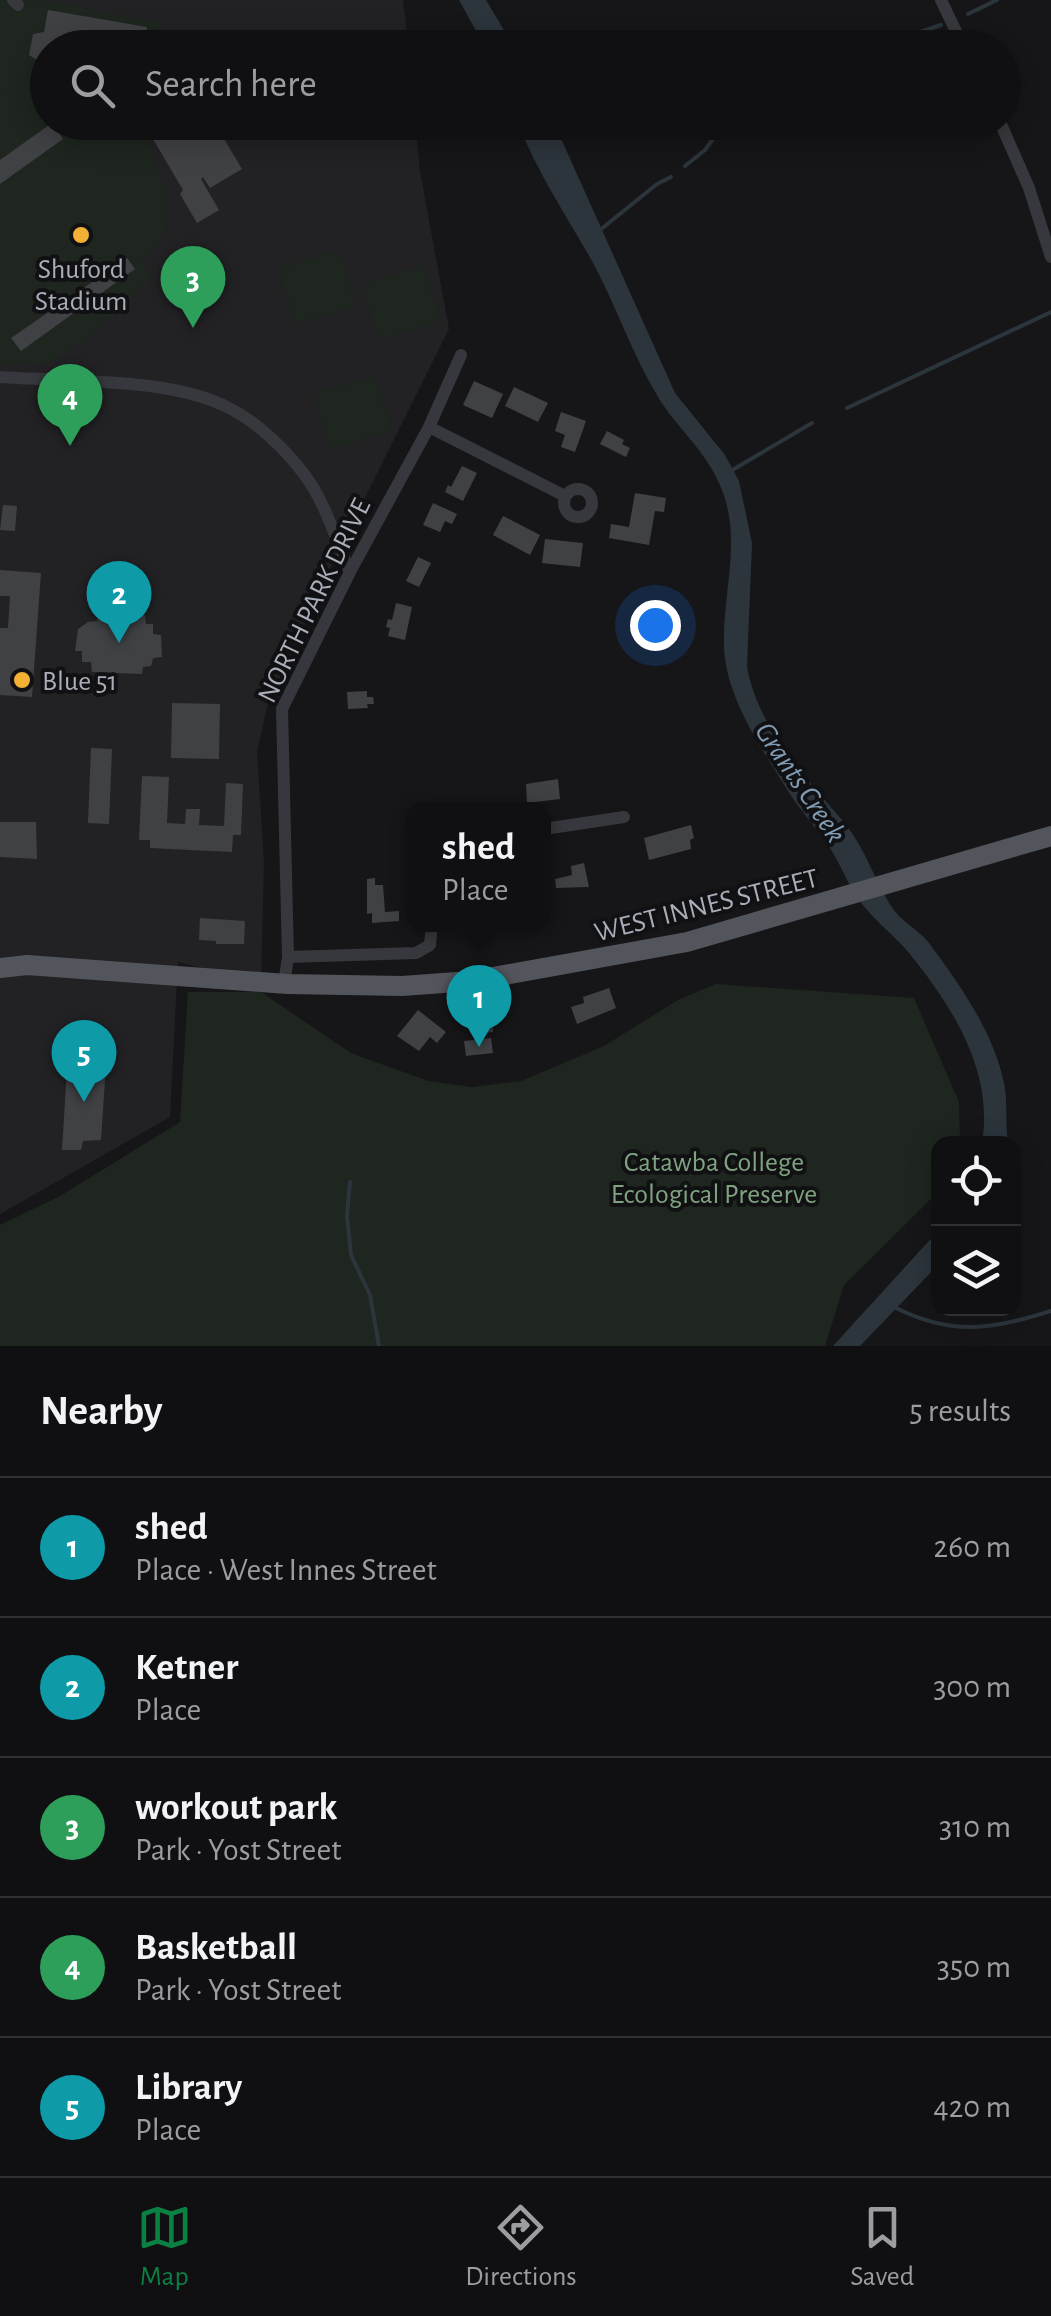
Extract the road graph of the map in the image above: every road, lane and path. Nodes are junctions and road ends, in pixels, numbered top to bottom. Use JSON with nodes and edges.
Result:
{"nodes":[{"id":1,"x":941,"y":0,"type":"edge"},
{"id":2,"x":955,"y":30,"type":"edge"},
{"id":3,"x":1008,"y":140,"type":"edge"},
{"id":4,"x":1051,"y":257,"type":"edge"},
{"id":5,"x":461,"y":355,"type":"dead end"},
{"id":6,"x":0,"y":377,"type":"edge"},
{"id":7,"x":429,"y":426,"type":"junction"},
{"id":8,"x":565,"y":496,"type":"dead end"},
{"id":9,"x":350,"y":572,"type":"junction"},
{"id":10,"x":624,"y":818,"type":"dead end"},
{"id":11,"x":551,"y":828,"type":"edge"},
{"id":12,"x":1051,"y":836,"type":"edge"},
{"id":13,"x":431,"y":932,"type":"edge"},
{"id":14,"x":288,"y":957,"type":"junction"},
{"id":15,"x":3,"y":968,"type":"edge"},
{"id":16,"x":284,"y":984,"type":"junction"}],
"edges":[{"from":1,"to":2,"type":"street"},
{"from":3,"to":4,"type":"street"},
{"from":5,"to":7,"type":"street","name":"NORTH PARK DRIVE"},
{"from":6,"to":9,"type":"street"},
{"from":7,"to":8,"type":"street"},
{"from":7,"to":9,"type":"street","name":"NORTH PARK DRIVE"},
{"from":9,"to":14,"type":"street","name":"NORTH PARK DRIVE"},
{"from":10,"to":11,"type":"street"},
{"from":12,"to":16,"type":"main road","name":"WEST INNES STREET"},
{"from":13,"to":14,"type":"street"},
{"from":14,"to":16,"type":"street","name":"NORTH PARK DRIVE"},
{"from":15,"to":16,"type":"main road","name":"WEST INNES STREET"}]}
